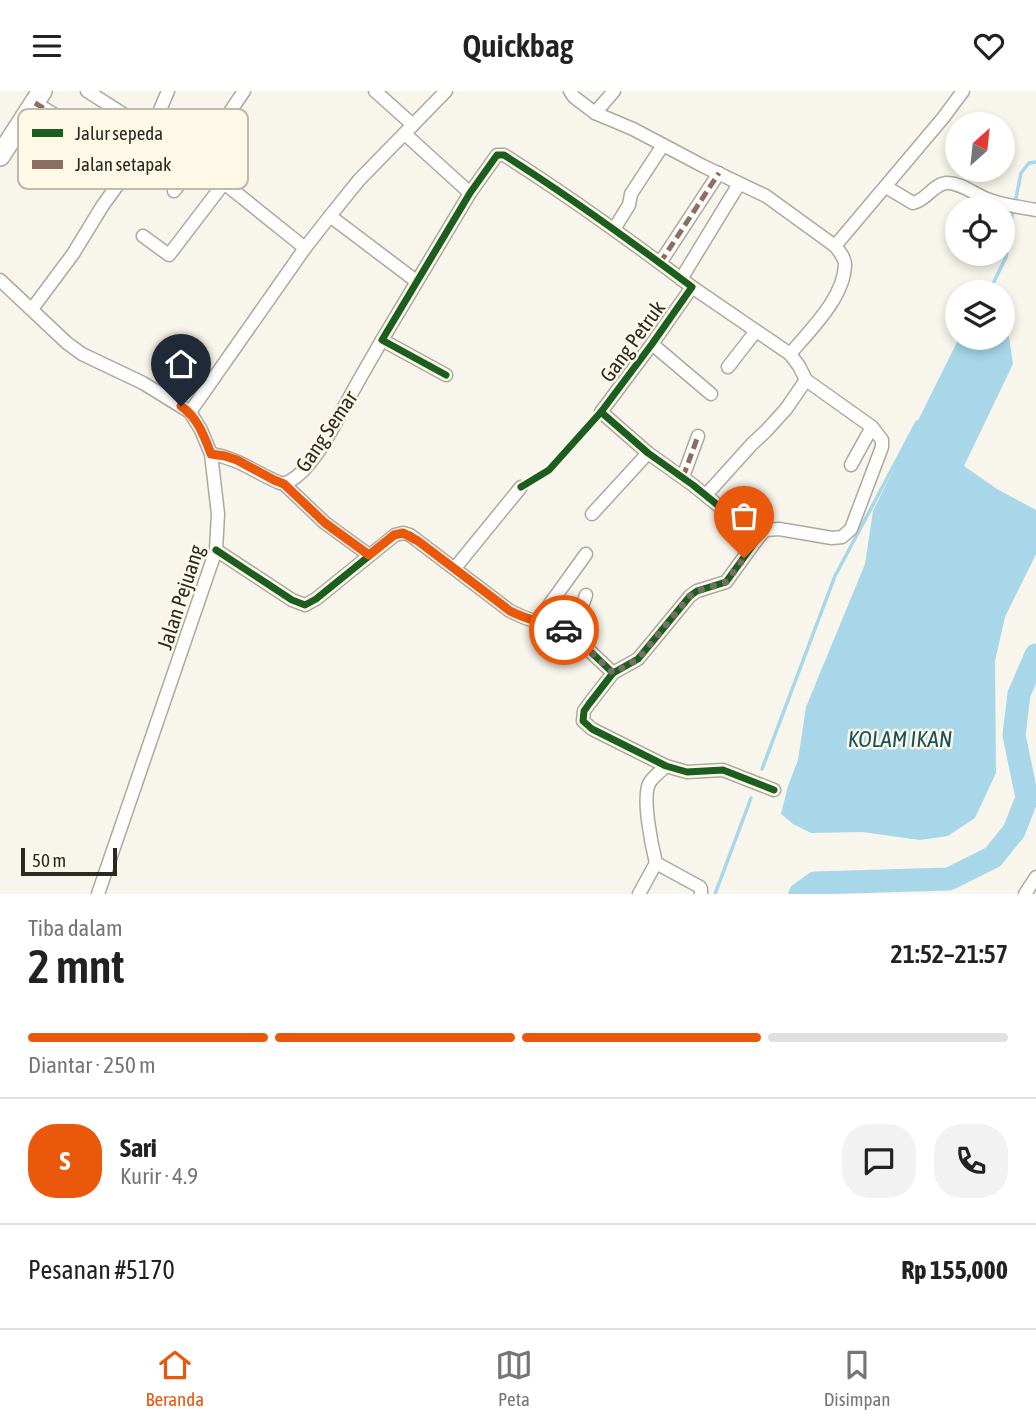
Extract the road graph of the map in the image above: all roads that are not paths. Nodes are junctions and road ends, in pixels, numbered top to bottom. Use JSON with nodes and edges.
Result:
{"nodes":[{"id":1,"x":87,"y":91,"type":"edge"},
{"id":2,"x":168,"y":91,"type":"edge"},
{"id":3,"x":244,"y":91,"type":"edge"},
{"id":4,"x":375,"y":91,"type":"edge"},
{"id":5,"x":446,"y":91,"type":"edge"},
{"id":6,"x":570,"y":91,"type":"edge"},
{"id":7,"x":614,"y":91,"type":"edge"},
{"id":8,"x":963,"y":91,"type":"edge"},
{"id":9,"x":38,"y":97,"type":"edge"},
{"id":10,"x":55,"y":109,"type":"edge"},
{"id":11,"x":116,"y":109,"type":"edge"},
{"id":12,"x":160,"y":109,"type":"edge"},
{"id":13,"x":232,"y":109,"type":"edge"},
{"id":14,"x":595,"y":113,"type":"junction"},
{"id":15,"x":18,"y":128,"type":"edge"},
{"id":16,"x":409,"y":129,"type":"junction"},
{"id":17,"x":663,"y":145,"type":"junction"},
{"id":18,"x":0,"y":156,"type":"edge"},
{"id":19,"x":719,"y":173,"type":"junction"},
{"id":20,"x":739,"y":184,"type":"junction"},
{"id":21,"x":886,"y":187,"type":"junction"},
{"id":22,"x":114,"y":189,"type":"edge"},
{"id":23,"x":219,"y":189,"type":"edge"},
{"id":24,"x":231,"y":189,"type":"edge"},
{"id":25,"x":470,"y":193,"type":"junction"},
{"id":26,"x":1036,"y":209,"type":"edge"},
{"id":27,"x":330,"y":216,"type":"junction"},
{"id":28,"x":614,"y":229,"type":"junction"},
{"id":29,"x":143,"y":236,"type":"dead end"},
{"id":30,"x":835,"y":246,"type":"junction"},
{"id":31,"x":305,"y":248,"type":"junction"},
{"id":32,"x":660,"y":263,"type":"junction"},
{"id":33,"x":681,"y":279,"type":"junction"},
{"id":34,"x":0,"y":280,"type":"edge"},
{"id":35,"x":416,"y":281,"type":"junction"},
{"id":36,"x":692,"y":287,"type":"junction"},
{"id":37,"x":32,"y":309,"type":"junction"},
{"id":38,"x":756,"y":331,"type":"junction"},
{"id":39,"x":382,"y":340,"type":"junction"},
{"id":40,"x":653,"y":344,"type":"junction"},
{"id":41,"x":790,"y":354,"type":"junction"},
{"id":42,"x":728,"y":367,"type":"dead end"},
{"id":43,"x":446,"y":375,"type":"dead end"},
{"id":44,"x":806,"y":380,"type":"junction"},
{"id":45,"x":711,"y":394,"type":"dead end"},
{"id":46,"x":190,"y":412,"type":"junction"},
{"id":47,"x":873,"y":428,"type":"junction"},
{"id":48,"x":698,"y":436,"type":"dead end"},
{"id":49,"x":648,"y":453,"type":"junction"},
{"id":50,"x":211,"y":454,"type":"junction"},
{"id":51,"x":851,"y":465,"type":"dead end"},
{"id":52,"x":682,"y":477,"type":"junction"},
{"id":53,"x":284,"y":484,"type":"junction"},
{"id":54,"x":521,"y":487,"type":"dead end"},
{"id":55,"x":706,"y":495,"type":"junction"},
{"id":56,"x":592,"y":514,"type":"dead end"},
{"id":57,"x":758,"y":538,"type":"junction"},
{"id":58,"x":216,"y":551,"type":"junction"},
{"id":59,"x":586,"y":554,"type":"dead end"},
{"id":60,"x":369,"y":555,"type":"junction"},
{"id":61,"x":455,"y":568,"type":"junction"},
{"id":62,"x":586,"y":595,"type":"dead end"},
{"id":63,"x":537,"y":622,"type":"junction"},
{"id":64,"x":572,"y":634,"type":"junction"},
{"id":65,"x":613,"y":673,"type":"junction"},
{"id":66,"x":666,"y":766,"type":"junction"},
{"id":67,"x":774,"y":790,"type":"dead end"},
{"id":68,"x":656,"y":863,"type":"junction"},
{"id":69,"x":1036,"y":877,"type":"edge"},
{"id":70,"x":98,"y":894,"type":"edge"},
{"id":71,"x":639,"y":894,"type":"edge"},
{"id":72,"x":701,"y":894,"type":"edge"},
{"id":73,"x":1025,"y":894,"type":"edge"}],
"edges":[{"from":1,"to":11,"type":"street"},
{"from":2,"to":12,"type":"street"},
{"from":3,"to":13,"type":"street"},
{"from":4,"to":16,"type":"street"},
{"from":5,"to":16,"type":"street"},
{"from":6,"to":14,"type":"street"},
{"from":7,"to":14,"type":"street"},
{"from":8,"to":21,"type":"street"},
{"from":9,"to":10,"type":"street"},
{"from":14,"to":17,"type":"street"},
{"from":15,"to":18,"type":"main road"},
{"from":16,"to":25,"type":"street"},
{"from":16,"to":27,"type":"street"},
{"from":17,"to":19,"type":"street"},
{"from":17,"to":28,"type":"street"},
{"from":19,"to":20,"type":"street"},
{"from":19,"to":32,"type":"street"},
{"from":20,"to":30,"type":"street"},
{"from":20,"to":33,"type":"street"},
{"from":21,"to":26,"type":"street"},
{"from":21,"to":30,"type":"street"},
{"from":22,"to":37,"type":"street"},
{"from":23,"to":29,"type":"street"},
{"from":24,"to":31,"type":"street"},
{"from":25,"to":28,"type":"street"},
{"from":25,"to":35,"type":"street"},
{"from":27,"to":31,"type":"street"},
{"from":27,"to":35,"type":"street"},
{"from":28,"to":32,"type":"street"},
{"from":30,"to":41,"type":"street"},
{"from":31,"to":46,"type":"street"},
{"from":32,"to":33,"type":"street"},
{"from":33,"to":36,"type":"street"},
{"from":34,"to":37,"type":"street"},
{"from":35,"to":39,"type":"street"},
{"from":36,"to":38,"type":"street"},
{"from":36,"to":40,"type":"street","name":"Gang Petruk"},
{"from":37,"to":46,"type":"street"},
{"from":38,"to":41,"type":"street"},
{"from":38,"to":42,"type":"street"},
{"from":39,"to":43,"type":"street"},
{"from":39,"to":53,"type":"street","name":"Gang Semar"},
{"from":40,"to":45,"type":"street"},
{"from":40,"to":49,"type":"street","name":"Gang Petruk"},
{"from":41,"to":44,"type":"street"},
{"from":44,"to":47,"type":"street"},
{"from":44,"to":55,"type":"street"},
{"from":46,"to":50,"type":"street","name":"Jalan Pejuang"},
{"from":47,"to":51,"type":"street"},
{"from":47,"to":57,"type":"street"},
{"from":48,"to":52,"type":"street"},
{"from":49,"to":52,"type":"street","name":"Gang Petruk"},
{"from":49,"to":56,"type":"street"},
{"from":50,"to":53,"type":"street","name":"Gang Semar"},
{"from":50,"to":58,"type":"street","name":"Jalan Pejuang"},
{"from":52,"to":55,"type":"street","name":"Gang Petruk"},
{"from":53,"to":60,"type":"street"},
{"from":54,"to":61,"type":"street"},
{"from":55,"to":57,"type":"street","name":"Gang Petruk"},
{"from":57,"to":65,"type":"street"},
{"from":58,"to":60,"type":"street"},
{"from":58,"to":70,"type":"street","name":"Jalan Pejuang"},
{"from":59,"to":63,"type":"street"},
{"from":60,"to":61,"type":"street"},
{"from":61,"to":63,"type":"street"},
{"from":62,"to":64,"type":"street"},
{"from":63,"to":64,"type":"street"},
{"from":64,"to":65,"type":"street"},
{"from":65,"to":66,"type":"street"},
{"from":66,"to":67,"type":"street"},
{"from":66,"to":68,"type":"street"},
{"from":68,"to":71,"type":"street"},
{"from":68,"to":72,"type":"street"},
{"from":69,"to":73,"type":"street"}]}
